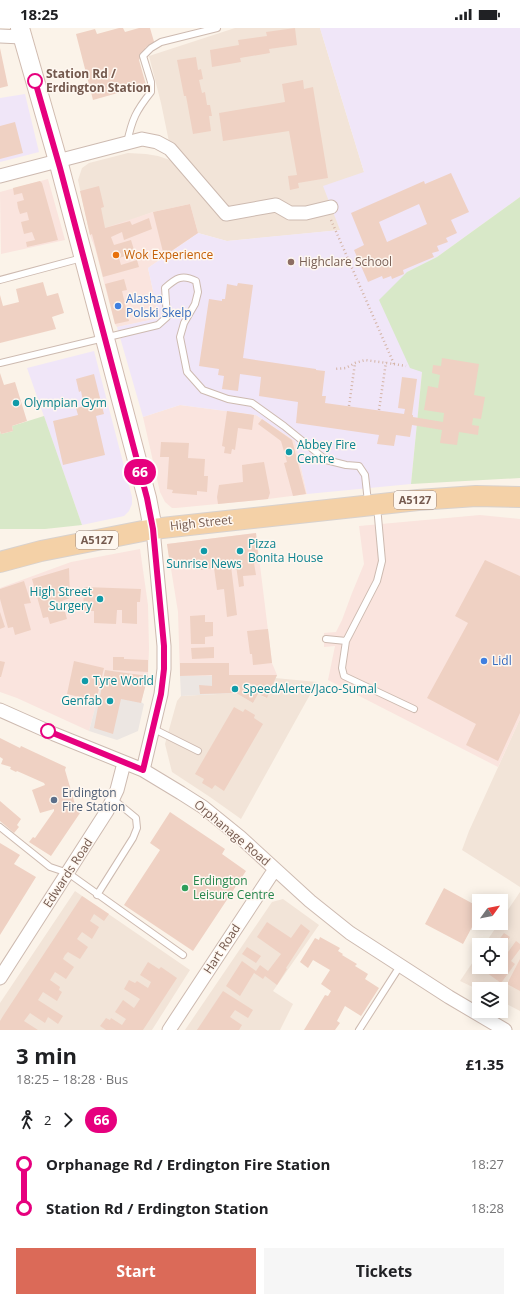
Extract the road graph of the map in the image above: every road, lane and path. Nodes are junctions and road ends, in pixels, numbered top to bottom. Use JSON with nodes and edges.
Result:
{"nodes":[{"id":1,"x":217,"y":28,"type":"edge"},
{"id":2,"x":21,"y":32,"type":"edge"},
{"id":3,"x":0,"y":36,"type":"edge"},
{"id":4,"x":127,"y":143,"type":"junction"},
{"id":5,"x":58,"y":162,"type":"junction"},
{"id":6,"x":0,"y":176,"type":"edge"},
{"id":7,"x":329,"y":208,"type":"joint"},
{"id":8,"x":83,"y":258,"type":"junction"},
{"id":9,"x":0,"y":280,"type":"edge"},
{"id":10,"x":104,"y":338,"type":"junction"},
{"id":11,"x":386,"y":362,"type":"junction"},
{"id":12,"x":0,"y":363,"type":"edge"},
{"id":13,"x":355,"y":363,"type":"junction"},
{"id":14,"x":394,"y":364,"type":"junction"},
{"id":15,"x":406,"y":366,"type":"dead end"},
{"id":16,"x":334,"y":369,"type":"dead end"},
{"id":17,"x":349,"y":406,"type":"dead end"},
{"id":18,"x":379,"y":410,"type":"dead end"},
{"id":19,"x":520,"y":497,"type":"edge"},
{"id":20,"x":372,"y":505,"type":"junction"},
{"id":21,"x":153,"y":529,"type":"junction"},
{"id":22,"x":0,"y":550,"type":"edge"},
{"id":23,"x":41,"y":551,"type":"junction"},
{"id":24,"x":0,"y":562,"type":"edge"},
{"id":25,"x":0,"y":567,"type":"edge"},
{"id":26,"x":326,"y":639,"type":"dead end"},
{"id":27,"x":346,"y":641,"type":"junction"},
{"id":28,"x":414,"y":709,"type":"dead end"},
{"id":29,"x":0,"y":710,"type":"edge"},
{"id":30,"x":154,"y":729,"type":"junction"},
{"id":31,"x":198,"y":751,"type":"dead end"},
{"id":32,"x":124,"y":763,"type":"junction"},
{"id":33,"x":143,"y":770,"type":"junction"},
{"id":34,"x":113,"y":799,"type":"junction"},
{"id":35,"x":0,"y":827,"type":"edge"},
{"id":36,"x":275,"y":869,"type":"junction"},
{"id":37,"x":68,"y":873,"type":"junction"},
{"id":38,"x":97,"y":895,"type":"junction"},
{"id":39,"x":183,"y":955,"type":"dead end"},
{"id":40,"x":400,"y":966,"type":"junction"},
{"id":41,"x":0,"y":978,"type":"edge"},
{"id":42,"x":169,"y":1030,"type":"edge"},
{"id":43,"x":359,"y":1030,"type":"edge"},
{"id":44,"x":505,"y":1030,"type":"edge"}],
"edges":[{"from":1,"to":4,"type":"lane"},
{"from":2,"to":3,"type":"street"},
{"from":2,"to":5,"type":"main road"},
{"from":4,"to":5,"type":"street"},
{"from":4,"to":7,"type":"street"},
{"from":5,"to":6,"type":"street"},
{"from":5,"to":8,"type":"main road"},
{"from":7,"to":14,"type":"path"},
{"from":8,"to":9,"type":"lane"},
{"from":8,"to":10,"type":"main road"},
{"from":10,"to":12,"type":"lane"},
{"from":10,"to":20,"type":"lane"},
{"from":10,"to":21,"type":"main road"},
{"from":11,"to":13,"type":"path"},
{"from":11,"to":14,"type":"path"},
{"from":11,"to":18,"type":"path"},
{"from":13,"to":16,"type":"path"},
{"from":13,"to":17,"type":"path"},
{"from":14,"to":15,"type":"path"},
{"from":19,"to":20,"type":"main road","number":"A5127"},
{"from":20,"to":21,"type":"main road","name":"High Street","number":"A5127"},
{"from":20,"to":27,"type":"lane"},
{"from":21,"to":23,"type":"main road","name":"High Street","number":"A5127"},
{"from":21,"to":30,"type":"street"},
{"from":22,"to":23,"type":"main road","number":"A5127"},
{"from":23,"to":24,"type":"main road","number":"A5127"},
{"from":23,"to":25,"type":"lane","name":"High Street"},
{"from":26,"to":27,"type":"lane"},
{"from":27,"to":28,"type":"lane"},
{"from":29,"to":32,"type":"street","name":"Orphanage Road"},
{"from":30,"to":31,"type":"lane"},
{"from":30,"to":33,"type":"street"},
{"from":32,"to":33,"type":"street","name":"Orphanage Road"},
{"from":32,"to":34,"type":"street","name":"Edwards Road"},
{"from":33,"to":36,"type":"street","name":"Orphanage Road"},
{"from":34,"to":37,"type":"street","name":"Edwards Road"},
{"from":34,"to":38,"type":"lane"},
{"from":35,"to":37,"type":"lane"},
{"from":36,"to":40,"type":"street","name":"Orphanage Road"},
{"from":36,"to":42,"type":"street","name":"Hart Road"},
{"from":37,"to":38,"type":"lane"},
{"from":37,"to":41,"type":"street","name":"Edwards Road"},
{"from":38,"to":39,"type":"lane"},
{"from":40,"to":43,"type":"lane"},
{"from":40,"to":44,"type":"street","name":"Orphanage Road"}]}
